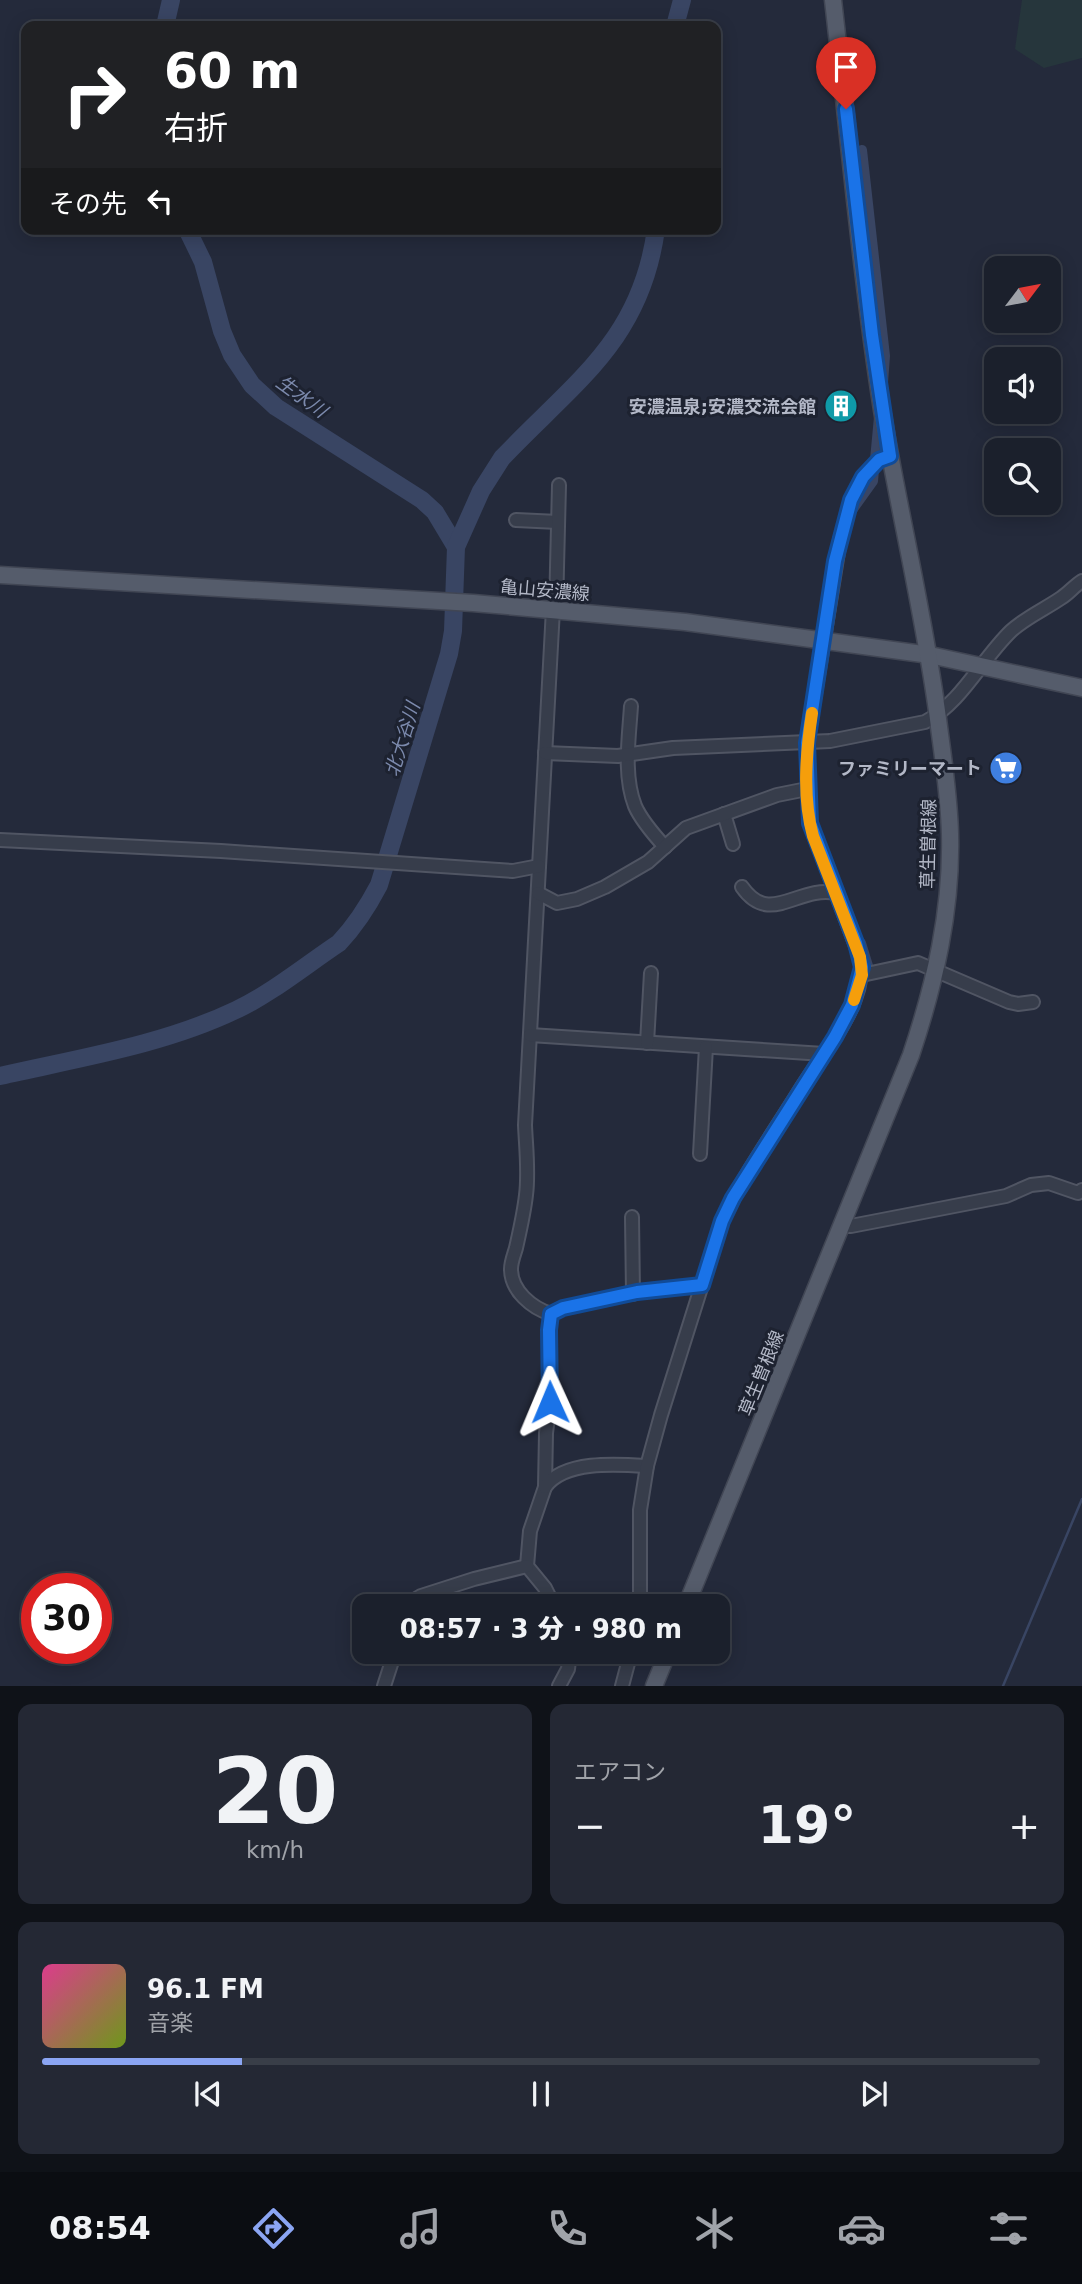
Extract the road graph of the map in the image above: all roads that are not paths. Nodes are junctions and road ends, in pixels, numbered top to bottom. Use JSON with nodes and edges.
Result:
{"nodes":[{"id":1,"x":833,"y":0,"type":"edge"},
{"id":2,"x":890,"y":456,"type":"junction"},
{"id":3,"x":559,"y":485,"type":"dead end"},
{"id":4,"x":516,"y":520,"type":"dead end"},
{"id":5,"x":558,"y":522,"type":"junction"},
{"id":6,"x":0,"y":575,"type":"edge"},
{"id":7,"x":1082,"y":581,"type":"edge"},
{"id":8,"x":554,"y":609,"type":"junction"},
{"id":9,"x":823,"y":639,"type":"junction"},
{"id":10,"x":930,"y":655,"type":"junction"},
{"id":11,"x":981,"y":664,"type":"junction"},
{"id":12,"x":1082,"y":688,"type":"edge"},
{"id":13,"x":631,"y":706,"type":"dead end"},
{"id":14,"x":937,"y":715,"type":"junction"},
{"id":15,"x":807,"y":743,"type":"junction"},
{"id":16,"x":545,"y":753,"type":"junction"},
{"id":17,"x":628,"y":755,"type":"junction"},
{"id":18,"x":807,"y":792,"type":"junction"},
{"id":19,"x":724,"y":814,"type":"junction"},
{"id":20,"x":0,"y":840,"type":"edge"},
{"id":21,"x":733,"y":844,"type":"dead end"},
{"id":22,"x":665,"y":847,"type":"junction"},
{"id":23,"x":539,"y":866,"type":"junction"},
{"id":24,"x":742,"y":887,"type":"dead end"},
{"id":25,"x":538,"y":893,"type":"junction"},
{"id":26,"x":836,"y":893,"type":"junction"},
{"id":27,"x":936,"y":971,"type":"junction"},
{"id":28,"x":651,"y":972,"type":"dead end"},
{"id":29,"x":862,"y":975,"type":"junction"},
{"id":30,"x":1033,"y":1002,"type":"dead end"},
{"id":31,"x":530,"y":1035,"type":"junction"},
{"id":32,"x":647,"y":1043,"type":"junction"},
{"id":33,"x":706,"y":1047,"type":"junction"},
{"id":34,"x":824,"y":1055,"type":"junction"},
{"id":35,"x":700,"y":1154,"type":"dead end"},
{"id":36,"x":1082,"y":1190,"type":"edge"},
{"id":37,"x":632,"y":1217,"type":"dead end"},
{"id":38,"x":842,"y":1226,"type":"junction"},
{"id":39,"x":702,"y":1285,"type":"junction"},
{"id":40,"x":634,"y":1294,"type":"junction"},
{"id":41,"x":551,"y":1314,"type":"junction"},
{"id":42,"x":647,"y":1466,"type":"junction"},
{"id":43,"x":544,"y":1487,"type":"junction"},
{"id":44,"x":527,"y":1566,"type":"junction"},
{"id":45,"x":427,"y":1594,"type":"edge"},
{"id":46,"x":548,"y":1594,"type":"edge"},
{"id":47,"x":640,"y":1594,"type":"edge"},
{"id":48,"x":691,"y":1594,"type":"edge"},
{"id":49,"x":391,"y":1664,"type":"edge"},
{"id":50,"x":569,"y":1664,"type":"edge"},
{"id":51,"x":628,"y":1664,"type":"edge"},
{"id":52,"x":663,"y":1664,"type":"edge"},
{"id":53,"x":384,"y":1685,"type":"edge"},
{"id":54,"x":559,"y":1685,"type":"edge"},
{"id":55,"x":622,"y":1685,"type":"edge"},
{"id":56,"x":654,"y":1685,"type":"edge"}],
"edges":[{"from":1,"to":2,"type":"main road","name":"草生曽根線"},
{"from":2,"to":9,"type":"street"},
{"from":2,"to":10,"type":"main road","name":"草生曽根線"},
{"from":3,"to":5,"type":"street"},
{"from":4,"to":5,"type":"street"},
{"from":5,"to":8,"type":"street"},
{"from":6,"to":8,"type":"main road","name":"亀山安濃線"},
{"from":7,"to":11,"type":"street"},
{"from":8,"to":9,"type":"main road","name":"亀山安濃線"},
{"from":8,"to":16,"type":"street"},
{"from":9,"to":10,"type":"main road","name":"亀山安濃線"},
{"from":9,"to":15,"type":"street"},
{"from":10,"to":11,"type":"main road","name":"亀山安濃線"},
{"from":10,"to":14,"type":"main road","name":"草生曽根線"},
{"from":11,"to":12,"type":"main road","name":"亀山安濃線"},
{"from":11,"to":14,"type":"street"},
{"from":13,"to":17,"type":"street"},
{"from":14,"to":15,"type":"street"},
{"from":14,"to":27,"type":"main road","name":"草生曽根線"},
{"from":15,"to":17,"type":"street"},
{"from":15,"to":18,"type":"street"},
{"from":16,"to":17,"type":"street"},
{"from":16,"to":23,"type":"street"},
{"from":17,"to":22,"type":"street"},
{"from":18,"to":19,"type":"street"},
{"from":18,"to":26,"type":"street"},
{"from":19,"to":21,"type":"street"},
{"from":19,"to":22,"type":"street"},
{"from":20,"to":23,"type":"street"},
{"from":22,"to":25,"type":"street"},
{"from":23,"to":25,"type":"street"},
{"from":24,"to":26,"type":"street"},
{"from":25,"to":31,"type":"street"},
{"from":26,"to":29,"type":"street"},
{"from":27,"to":29,"type":"street"},
{"from":27,"to":30,"type":"street"},
{"from":27,"to":38,"type":"main road","name":"草生曽根線"},
{"from":28,"to":32,"type":"street"},
{"from":29,"to":34,"type":"street"},
{"from":31,"to":32,"type":"street"},
{"from":31,"to":41,"type":"street"},
{"from":32,"to":33,"type":"street"},
{"from":33,"to":34,"type":"street"},
{"from":33,"to":35,"type":"street"},
{"from":34,"to":39,"type":"street"},
{"from":36,"to":38,"type":"street"},
{"from":37,"to":40,"type":"street"},
{"from":38,"to":48,"type":"main road","name":"草生曽根線"},
{"from":39,"to":40,"type":"street"},
{"from":39,"to":42,"type":"street"},
{"from":40,"to":41,"type":"street"},
{"from":41,"to":43,"type":"street"},
{"from":42,"to":43,"type":"street"},
{"from":42,"to":47,"type":"street"},
{"from":43,"to":44,"type":"street"},
{"from":44,"to":45,"type":"street"},
{"from":44,"to":46,"type":"street"},
{"from":49,"to":53,"type":"street"},
{"from":50,"to":54,"type":"street"},
{"from":51,"to":55,"type":"street"},
{"from":52,"to":56,"type":"main road"}]}
